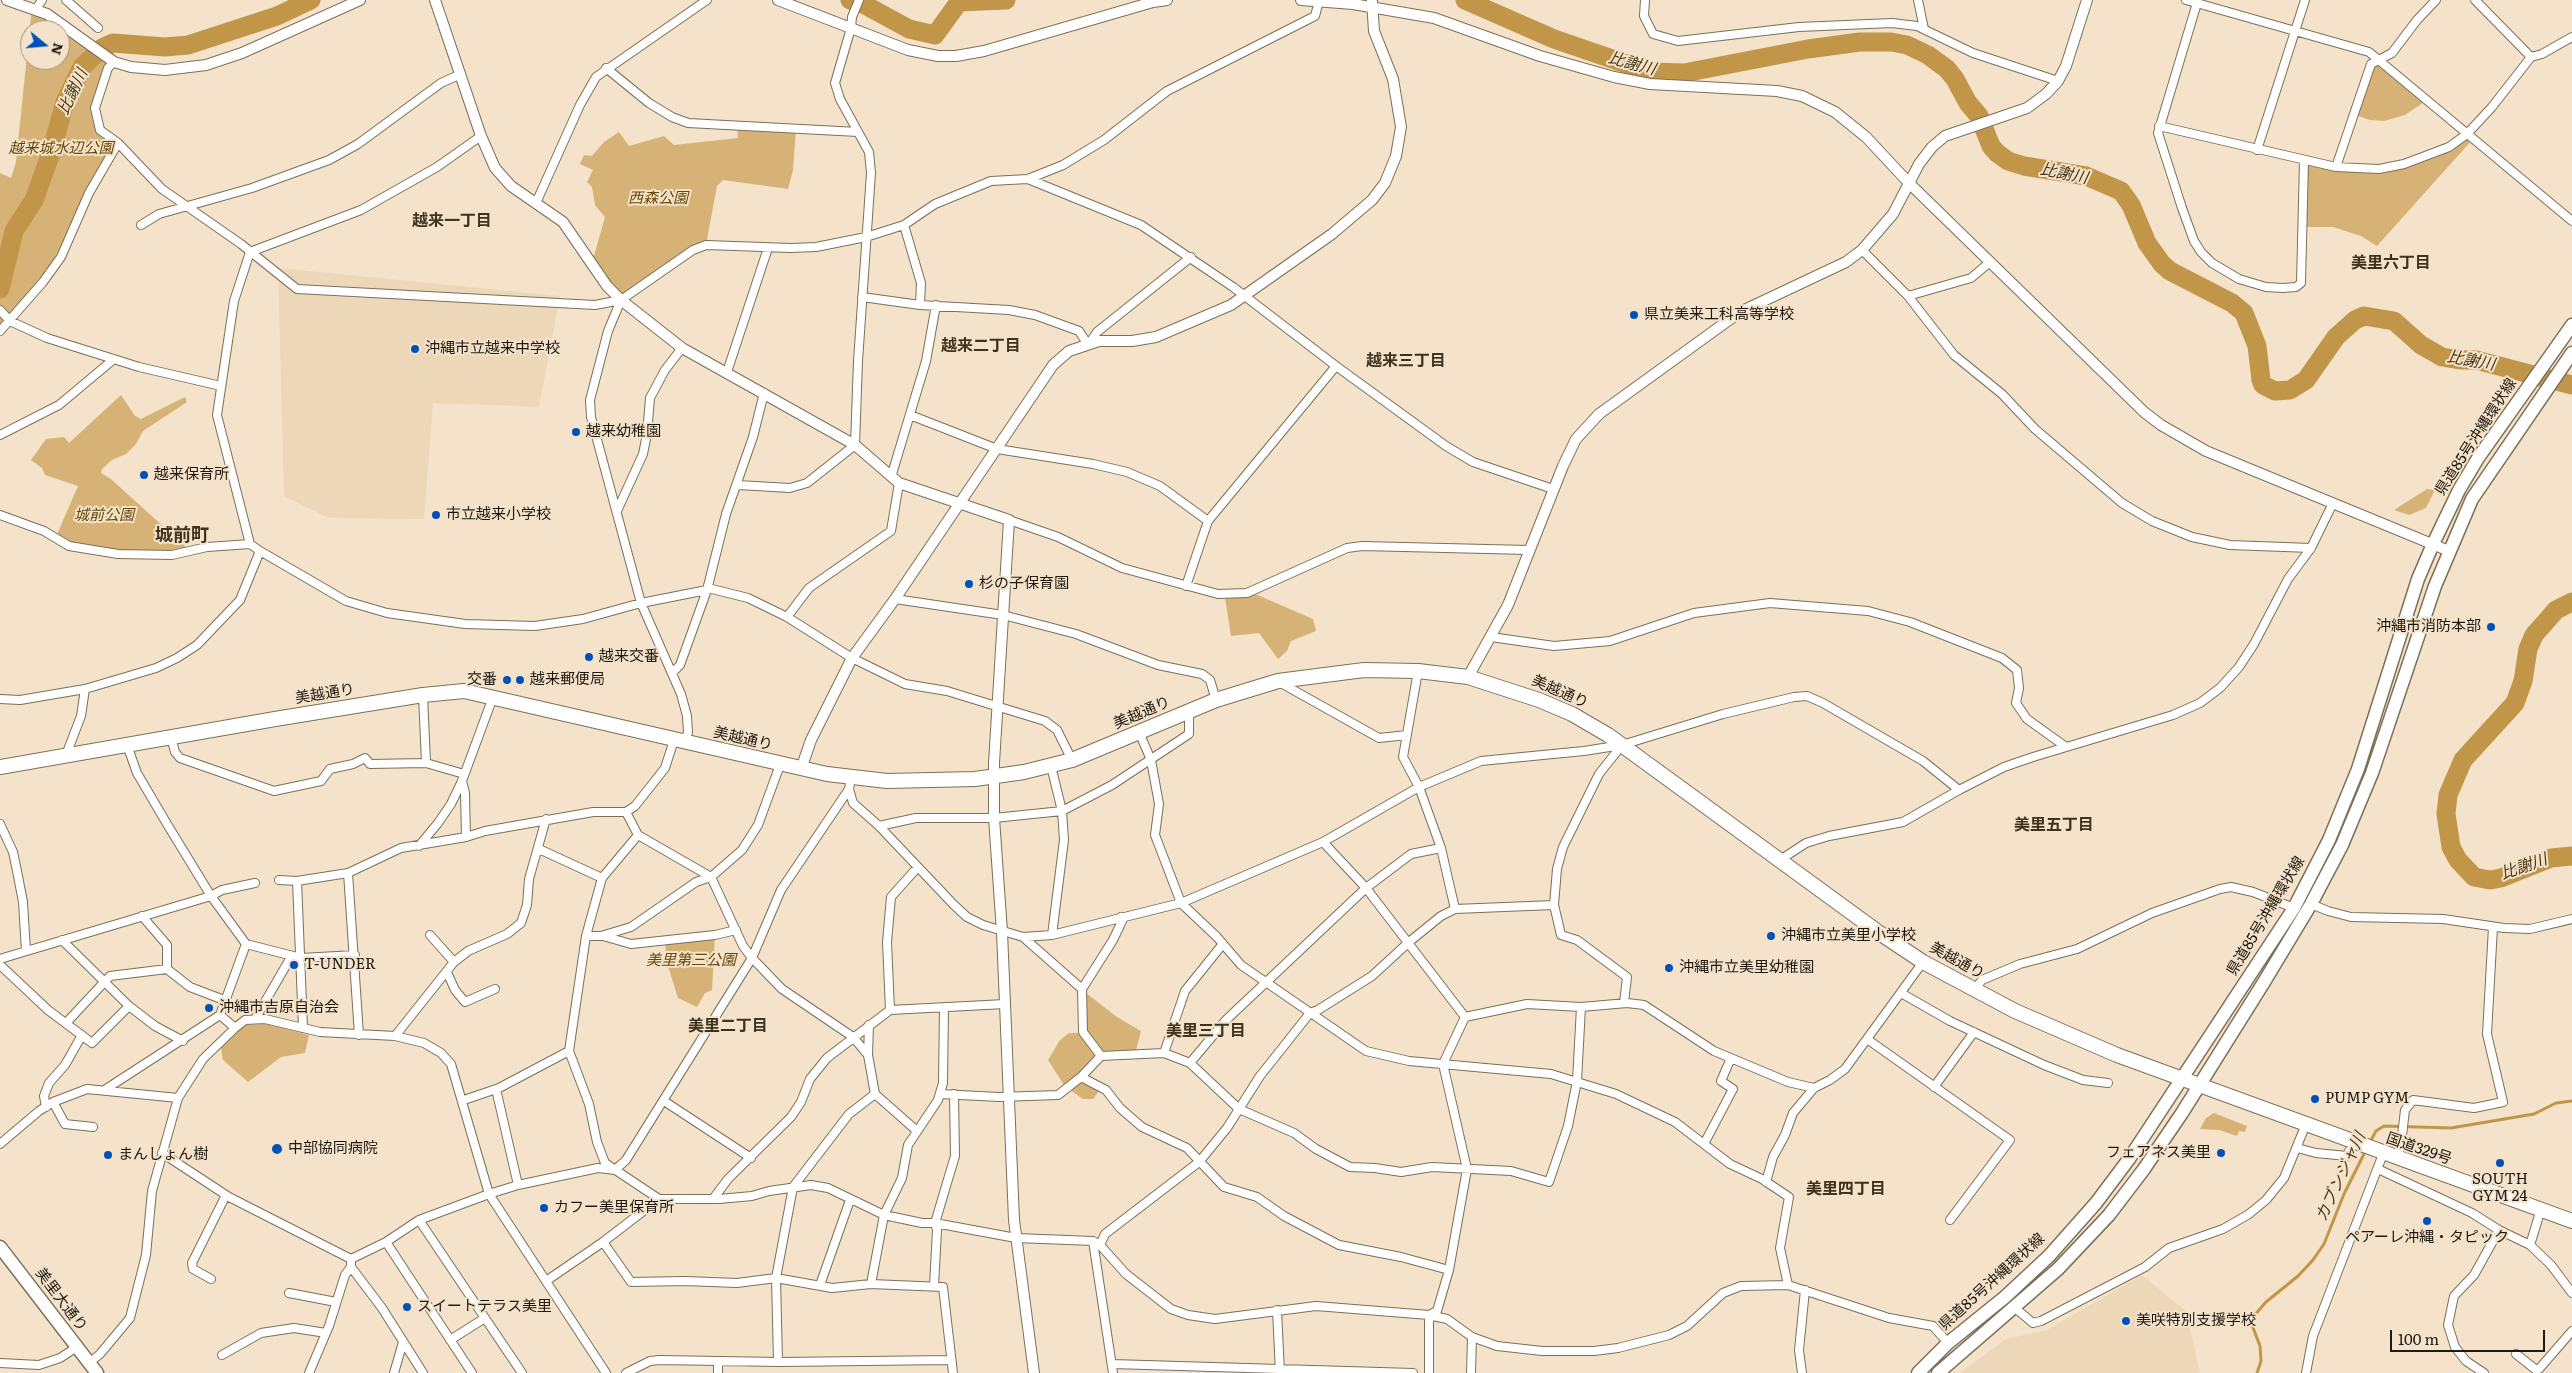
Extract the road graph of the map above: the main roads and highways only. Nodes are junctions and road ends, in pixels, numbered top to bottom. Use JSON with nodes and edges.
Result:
{"nodes":[{"id":1,"x":2572,"y":325,"type":"edge"},
{"id":2,"x":2569,"y":357,"type":"edge"},
{"id":3,"x":0,"y":767,"type":"edge"},
{"id":4,"x":2182,"y":1078,"type":"junction"},
{"id":5,"x":2199,"y":1084,"type":"junction"},
{"id":6,"x":2572,"y":1221,"type":"edge"},
{"id":7,"x":0,"y":1247,"type":"edge"},
{"id":8,"x":93,"y":1368,"type":"edge"},
{"id":9,"x":1918,"y":1373,"type":"edge"},
{"id":10,"x":1938,"y":1373,"type":"edge"}],
"edges":[{"from":1,"to":4,"type":"main road","name":"県道85号沖縄環状線"},
{"from":2,"to":5,"type":"main road","name":"県道85号沖縄環状線"},
{"from":3,"to":4,"type":"highway","name":"美越通り"},
{"from":4,"to":5,"type":"highway","name":"美越通り"},
{"from":4,"to":9,"type":"main road","name":"県道85号沖縄環状線"},
{"from":5,"to":6,"type":"highway","name":"国道329号"},
{"from":5,"to":10,"type":"main road","name":"県道85号沖縄環状線"},
{"from":7,"to":8,"type":"main road","name":"美里大通り"}]}
